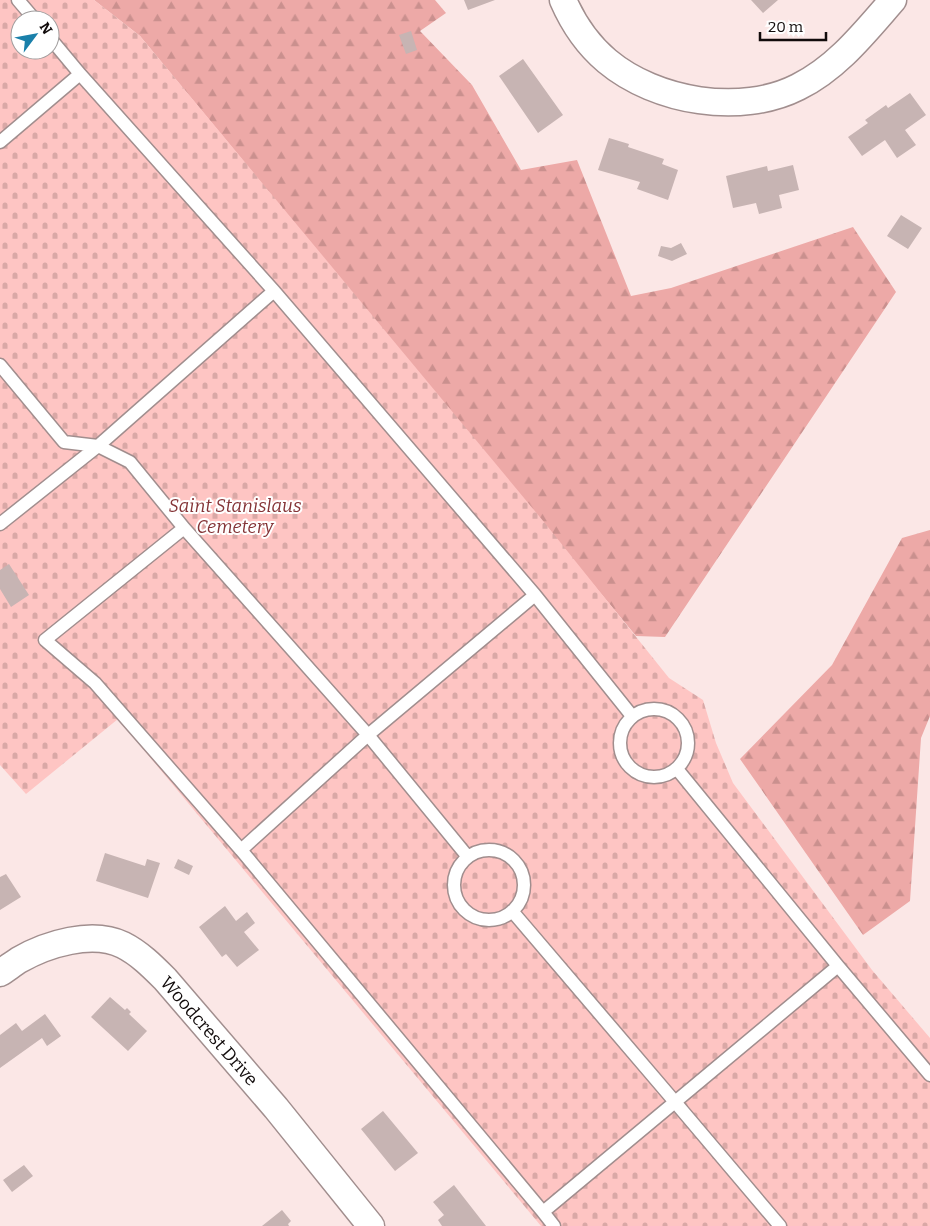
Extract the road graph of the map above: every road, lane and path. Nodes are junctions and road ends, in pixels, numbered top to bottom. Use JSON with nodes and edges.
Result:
{"nodes":[{"id":1,"x":18,"y":0,"type":"edge"},
{"id":2,"x":563,"y":0,"type":"edge"},
{"id":3,"x":893,"y":0,"type":"edge"},
{"id":4,"x":26,"y":10,"type":"edge"},
{"id":5,"x":60,"y":50,"type":"edge"},
{"id":6,"x":80,"y":74,"type":"junction"},
{"id":7,"x":0,"y":142,"type":"edge"},
{"id":8,"x":274,"y":291,"type":"junction"},
{"id":9,"x":0,"y":365,"type":"edge"},
{"id":10,"x":98,"y":446,"type":"junction"},
{"id":11,"x":0,"y":524,"type":"edge"},
{"id":12,"x":184,"y":528,"type":"junction"},
{"id":13,"x":535,"y":595,"type":"junction"},
{"id":14,"x":632,"y":716,"type":"junction"},
{"id":15,"x":368,"y":736,"type":"junction"},
{"id":16,"x":677,"y":769,"type":"junction"},
{"id":17,"x":241,"y":850,"type":"junction"},
{"id":18,"x":468,"y":857,"type":"junction"},
{"id":19,"x":512,"y":912,"type":"junction"},
{"id":20,"x":838,"y":966,"type":"junction"},
{"id":21,"x":0,"y":973,"type":"edge"},
{"id":22,"x":930,"y":1075,"type":"edge"},
{"id":23,"x":676,"y":1102,"type":"junction"},
{"id":24,"x":543,"y":1212,"type":"junction"},
{"id":25,"x":371,"y":1226,"type":"edge"},
{"id":26,"x":554,"y":1226,"type":"edge"},
{"id":27,"x":780,"y":1226,"type":"edge"}],
"edges":[{"from":1,"to":4,"type":"lane"},
{"from":2,"to":3,"type":"street"},
{"from":5,"to":6,"type":"lane"},
{"from":6,"to":7,"type":"lane"},
{"from":6,"to":8,"type":"lane"},
{"from":8,"to":10,"type":"lane"},
{"from":8,"to":13,"type":"lane"},
{"from":9,"to":10,"type":"lane"},
{"from":10,"to":11,"type":"lane"},
{"from":10,"to":12,"type":"lane"},
{"from":12,"to":15,"type":"lane"},
{"from":12,"to":17,"type":"lane"},
{"from":13,"to":14,"type":"lane"},
{"from":13,"to":15,"type":"lane"},
{"from":14,"to":16,"type":"lane"},
{"from":14,"to":16,"type":"lane"},
{"from":15,"to":17,"type":"lane"},
{"from":15,"to":18,"type":"lane"},
{"from":16,"to":20,"type":"lane"},
{"from":17,"to":24,"type":"lane"},
{"from":18,"to":19,"type":"lane"},
{"from":18,"to":19,"type":"lane"},
{"from":19,"to":23,"type":"lane"},
{"from":20,"to":22,"type":"lane"},
{"from":20,"to":23,"type":"lane"},
{"from":21,"to":25,"type":"street","name":"Woodcrest Drive"},
{"from":23,"to":24,"type":"lane"},
{"from":23,"to":27,"type":"lane"},
{"from":24,"to":26,"type":"lane"}]}
